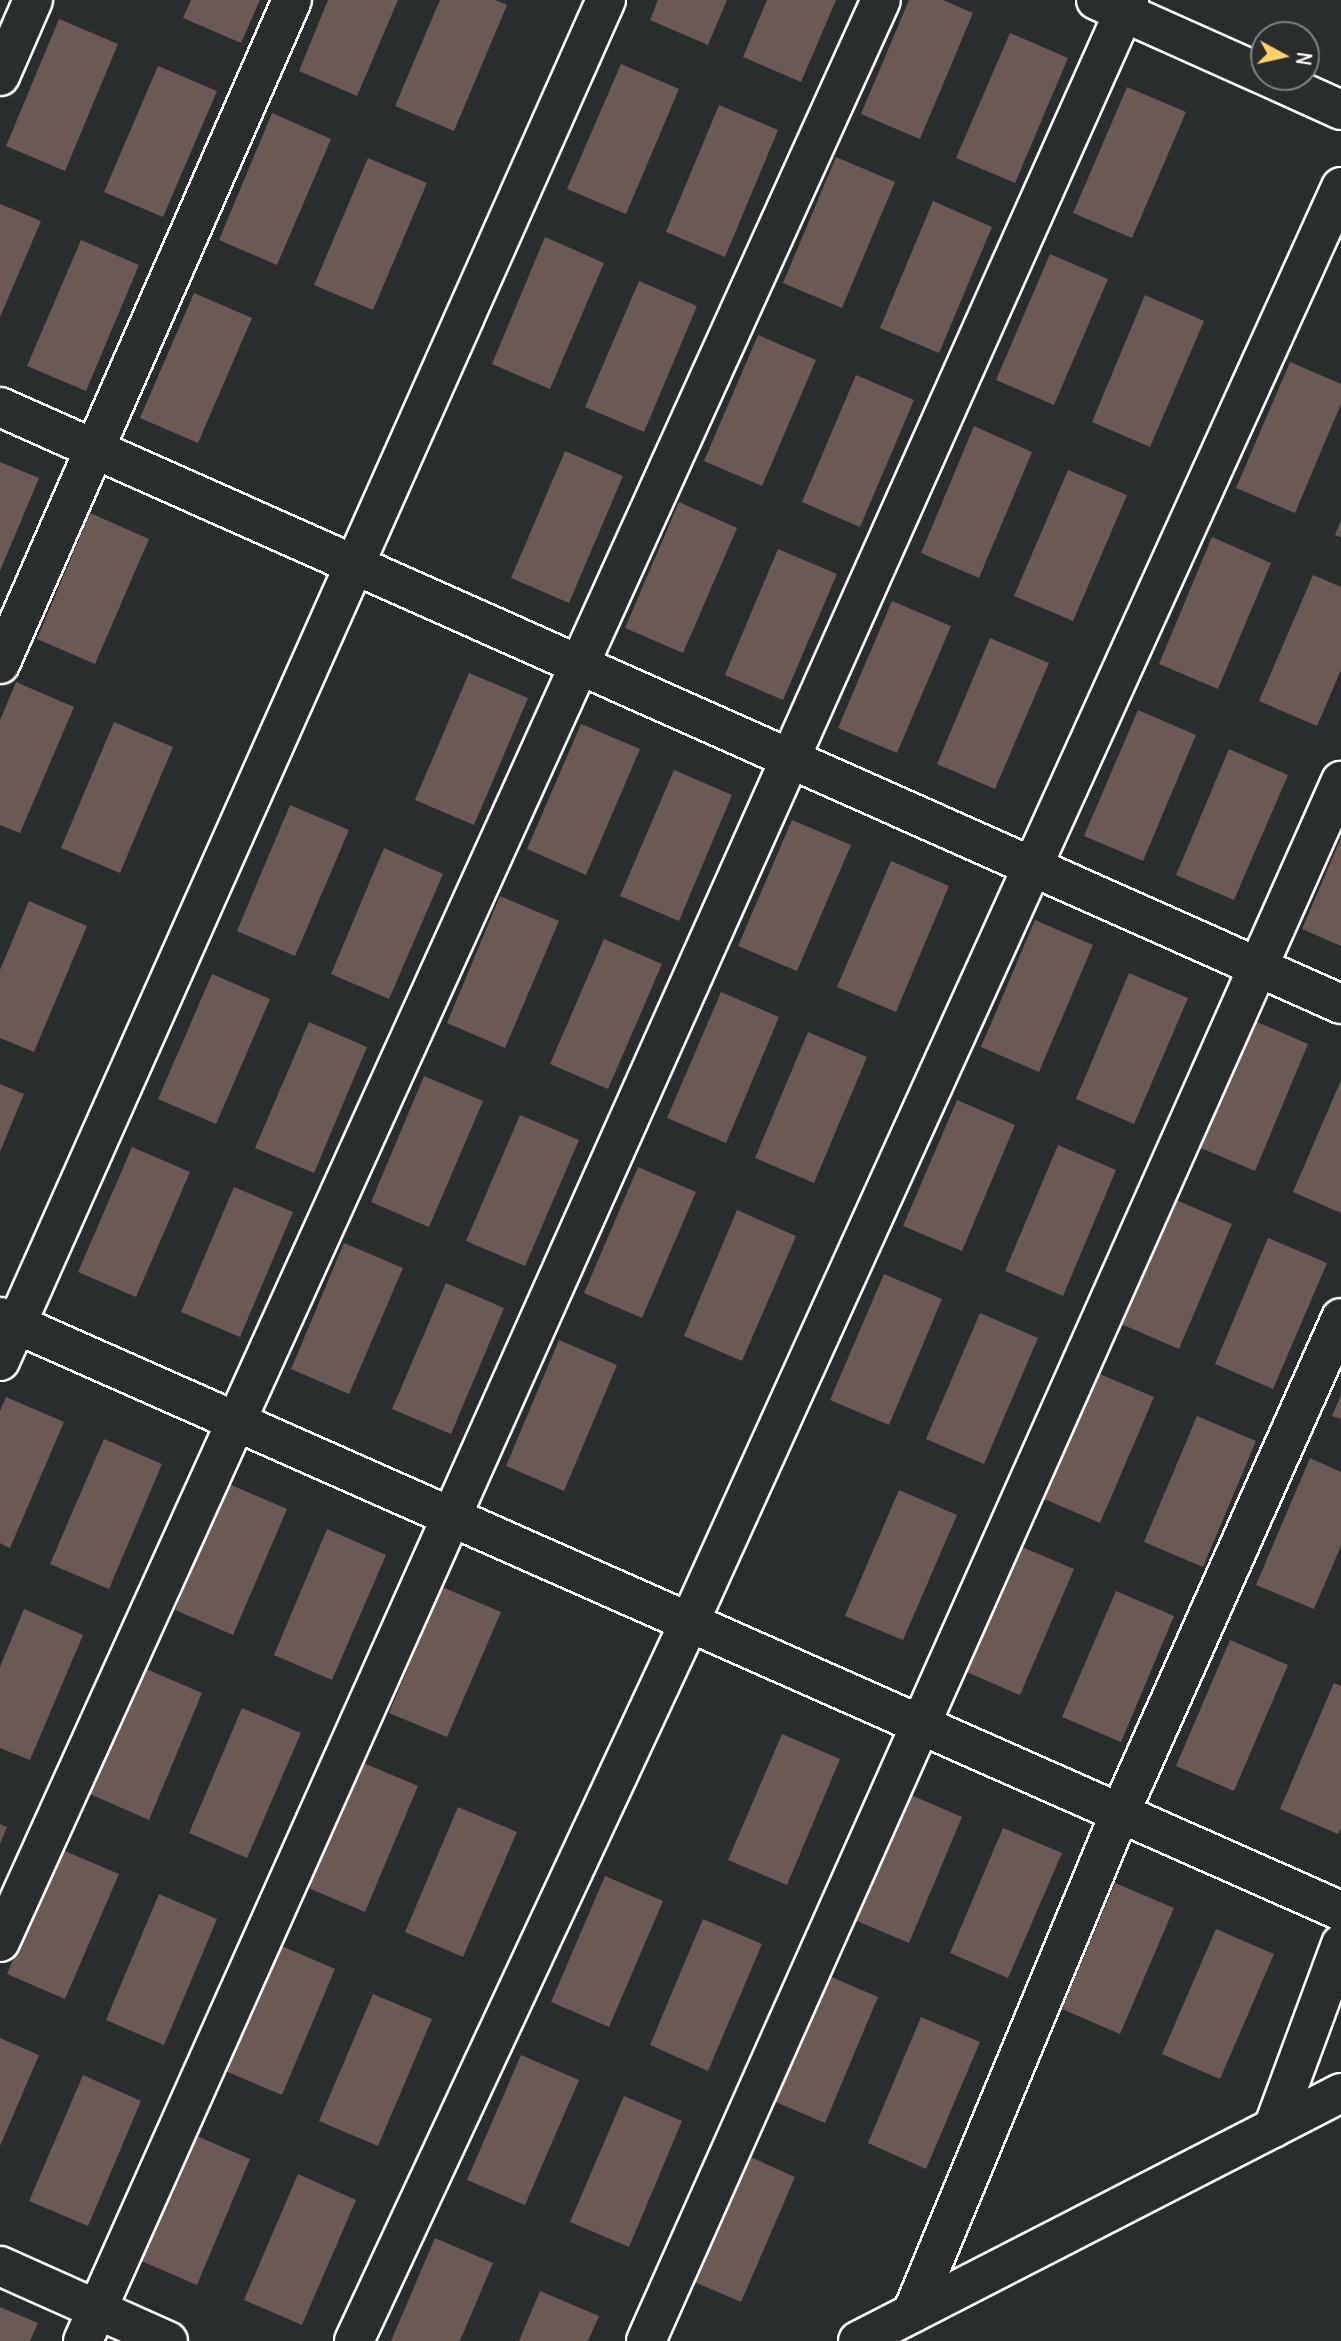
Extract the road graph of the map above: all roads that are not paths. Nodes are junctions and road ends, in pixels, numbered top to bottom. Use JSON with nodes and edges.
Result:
{"nodes":[{"id":1,"x":33,"y":0,"type":"edge"},
{"id":2,"x":292,"y":0,"type":"edge"},
{"id":3,"x":606,"y":0,"type":"edge"},
{"id":4,"x":881,"y":0,"type":"edge"},
{"id":5,"x":1116,"y":4,"type":"edge"},
{"id":6,"x":1250,"y":68,"type":"edge"},
{"id":7,"x":0,"y":76,"type":"edge"},
{"id":8,"x":1299,"y":91,"type":"edge"},
{"id":9,"x":1341,"y":110,"type":"edge"},
{"id":10,"x":1341,"y":187,"type":"edge"},
{"id":11,"x":0,"y":407,"type":"edge"},
{"id":12,"x":93,"y":448,"type":"junction"},
{"id":13,"x":354,"y":564,"type":"junction"},
{"id":14,"x":0,"y":664,"type":"edge"},
{"id":15,"x":580,"y":665,"type":"junction"},
{"id":16,"x":790,"y":759,"type":"junction"},
{"id":17,"x":1341,"y":781,"type":"edge"},
{"id":18,"x":1031,"y":866,"type":"junction"},
{"id":19,"x":1258,"y":967,"type":"junction"},
{"id":20,"x":1341,"y":1004,"type":"edge"},
{"id":21,"x":1341,"y":1318,"type":"edge"},
{"id":22,"x":8,"y":1321,"type":"edge"},
{"id":23,"x":0,"y":1361,"type":"edge"},
{"id":24,"x":237,"y":1422,"type":"junction"},
{"id":25,"x":451,"y":1517,"type":"junction"},
{"id":26,"x":689,"y":1623,"type":"junction"},
{"id":27,"x":920,"y":1725,"type":"junction"},
{"id":28,"x":1120,"y":1813,"type":"junction"},
{"id":29,"x":1341,"y":1911,"type":"edge"},
{"id":30,"x":0,"y":1942,"type":"edge"},
{"id":31,"x":1341,"y":1944,"type":"edge"},
{"id":32,"x":1341,"y":2093,"type":"edge"},
{"id":33,"x":1273,"y":2128,"type":"junction"},
{"id":34,"x":0,"y":2266,"type":"edge"},
{"id":35,"x":912,"y":2313,"type":"junction"},
{"id":36,"x":90,"y":2325,"type":"edge"},
{"id":37,"x":168,"y":2341,"type":"edge"},
{"id":38,"x":354,"y":2341,"type":"edge"},
{"id":39,"x":646,"y":2341,"type":"edge"},
{"id":40,"x":858,"y":2341,"type":"edge"}],
"edges":[{"from":1,"to":7,"type":"street"},
{"from":2,"to":12,"type":"street"},
{"from":3,"to":13,"type":"street"},
{"from":4,"to":15,"type":"street"},
{"from":5,"to":6,"type":"street"},
{"from":5,"to":16,"type":"street"},
{"from":8,"to":9,"type":"street"},
{"from":10,"to":18,"type":"street"},
{"from":11,"to":12,"type":"street"},
{"from":12,"to":13,"type":"street"},
{"from":12,"to":14,"type":"street"},
{"from":13,"to":15,"type":"street"},
{"from":13,"to":22,"type":"street"},
{"from":15,"to":16,"type":"street"},
{"from":15,"to":24,"type":"street"},
{"from":16,"to":18,"type":"street"},
{"from":16,"to":25,"type":"street"},
{"from":17,"to":19,"type":"street"},
{"from":18,"to":19,"type":"street"},
{"from":18,"to":26,"type":"street"},
{"from":19,"to":20,"type":"street"},
{"from":19,"to":27,"type":"street"},
{"from":21,"to":28,"type":"street"},
{"from":22,"to":23,"type":"street"},
{"from":22,"to":24,"type":"street"},
{"from":24,"to":25,"type":"street"},
{"from":24,"to":30,"type":"street"},
{"from":25,"to":26,"type":"street"},
{"from":25,"to":36,"type":"street"},
{"from":26,"to":27,"type":"street"},
{"from":26,"to":38,"type":"street"},
{"from":27,"to":28,"type":"street"},
{"from":27,"to":39,"type":"street"},
{"from":28,"to":29,"type":"street"},
{"from":28,"to":35,"type":"street"},
{"from":31,"to":33,"type":"street"},
{"from":32,"to":33,"type":"street"},
{"from":33,"to":35,"type":"street"},
{"from":34,"to":36,"type":"street"},
{"from":35,"to":40,"type":"street"},
{"from":36,"to":37,"type":"street"}]}
